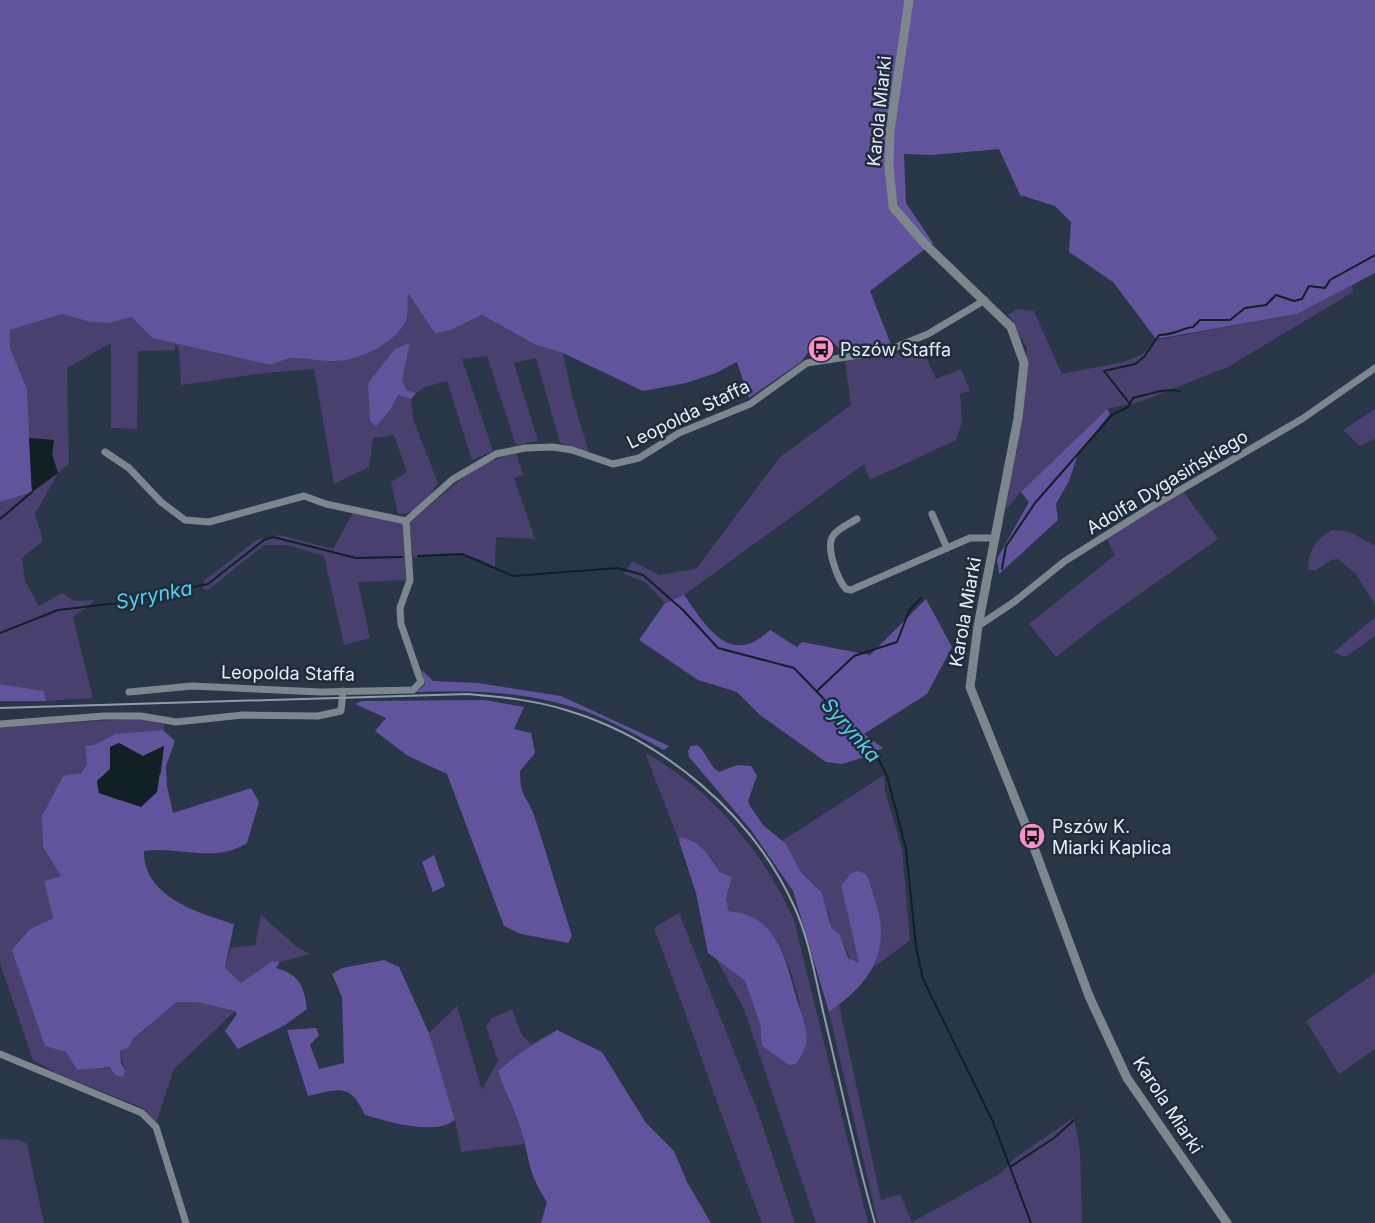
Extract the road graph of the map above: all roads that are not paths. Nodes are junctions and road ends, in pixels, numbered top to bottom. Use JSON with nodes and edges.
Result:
{"nodes":[{"id":1,"x":909,"y":0,"type":"edge"},
{"id":2,"x":985,"y":300,"type":"junction"},
{"id":3,"x":1375,"y":368,"type":"edge"},
{"id":4,"x":105,"y":452,"type":"dead end"},
{"id":5,"x":932,"y":514,"type":"dead end"},
{"id":6,"x":857,"y":519,"type":"dead end"},
{"id":7,"x":406,"y":521,"type":"junction"},
{"id":8,"x":995,"y":538,"type":"junction"},
{"id":9,"x":947,"y":548,"type":"junction"},
{"id":10,"x":978,"y":626,"type":"junction"},
{"id":11,"x":344,"y":691,"type":"junction"},
{"id":12,"x":129,"y":692,"type":"dead end"},
{"id":13,"x":0,"y":724,"type":"edge"},
{"id":14,"x":0,"y":1054,"type":"edge"},
{"id":15,"x":186,"y":1223,"type":"edge"},
{"id":16,"x":1227,"y":1223,"type":"edge"}],
"edges":[{"from":1,"to":2,"type":"street","name":"Karola Miarki"},
{"from":2,"to":7,"type":"street","name":"Leopolda Staffa"},
{"from":2,"to":8,"type":"street","name":"Karola Miarki"},
{"from":3,"to":10,"type":"street","name":"Adolfa Dygasińskiego"},
{"from":4,"to":7,"type":"street"},
{"from":5,"to":9,"type":"street"},
{"from":6,"to":9,"type":"street"},
{"from":7,"to":11,"type":"street","name":"Leopolda Staffa"},
{"from":8,"to":9,"type":"street"},
{"from":8,"to":10,"type":"street","name":"Karola Miarki"},
{"from":10,"to":16,"type":"street","name":"Karola Miarki"},
{"from":11,"to":12,"type":"street","name":"Leopolda Staffa"},
{"from":11,"to":13,"type":"street"},
{"from":14,"to":15,"type":"street"}]}
